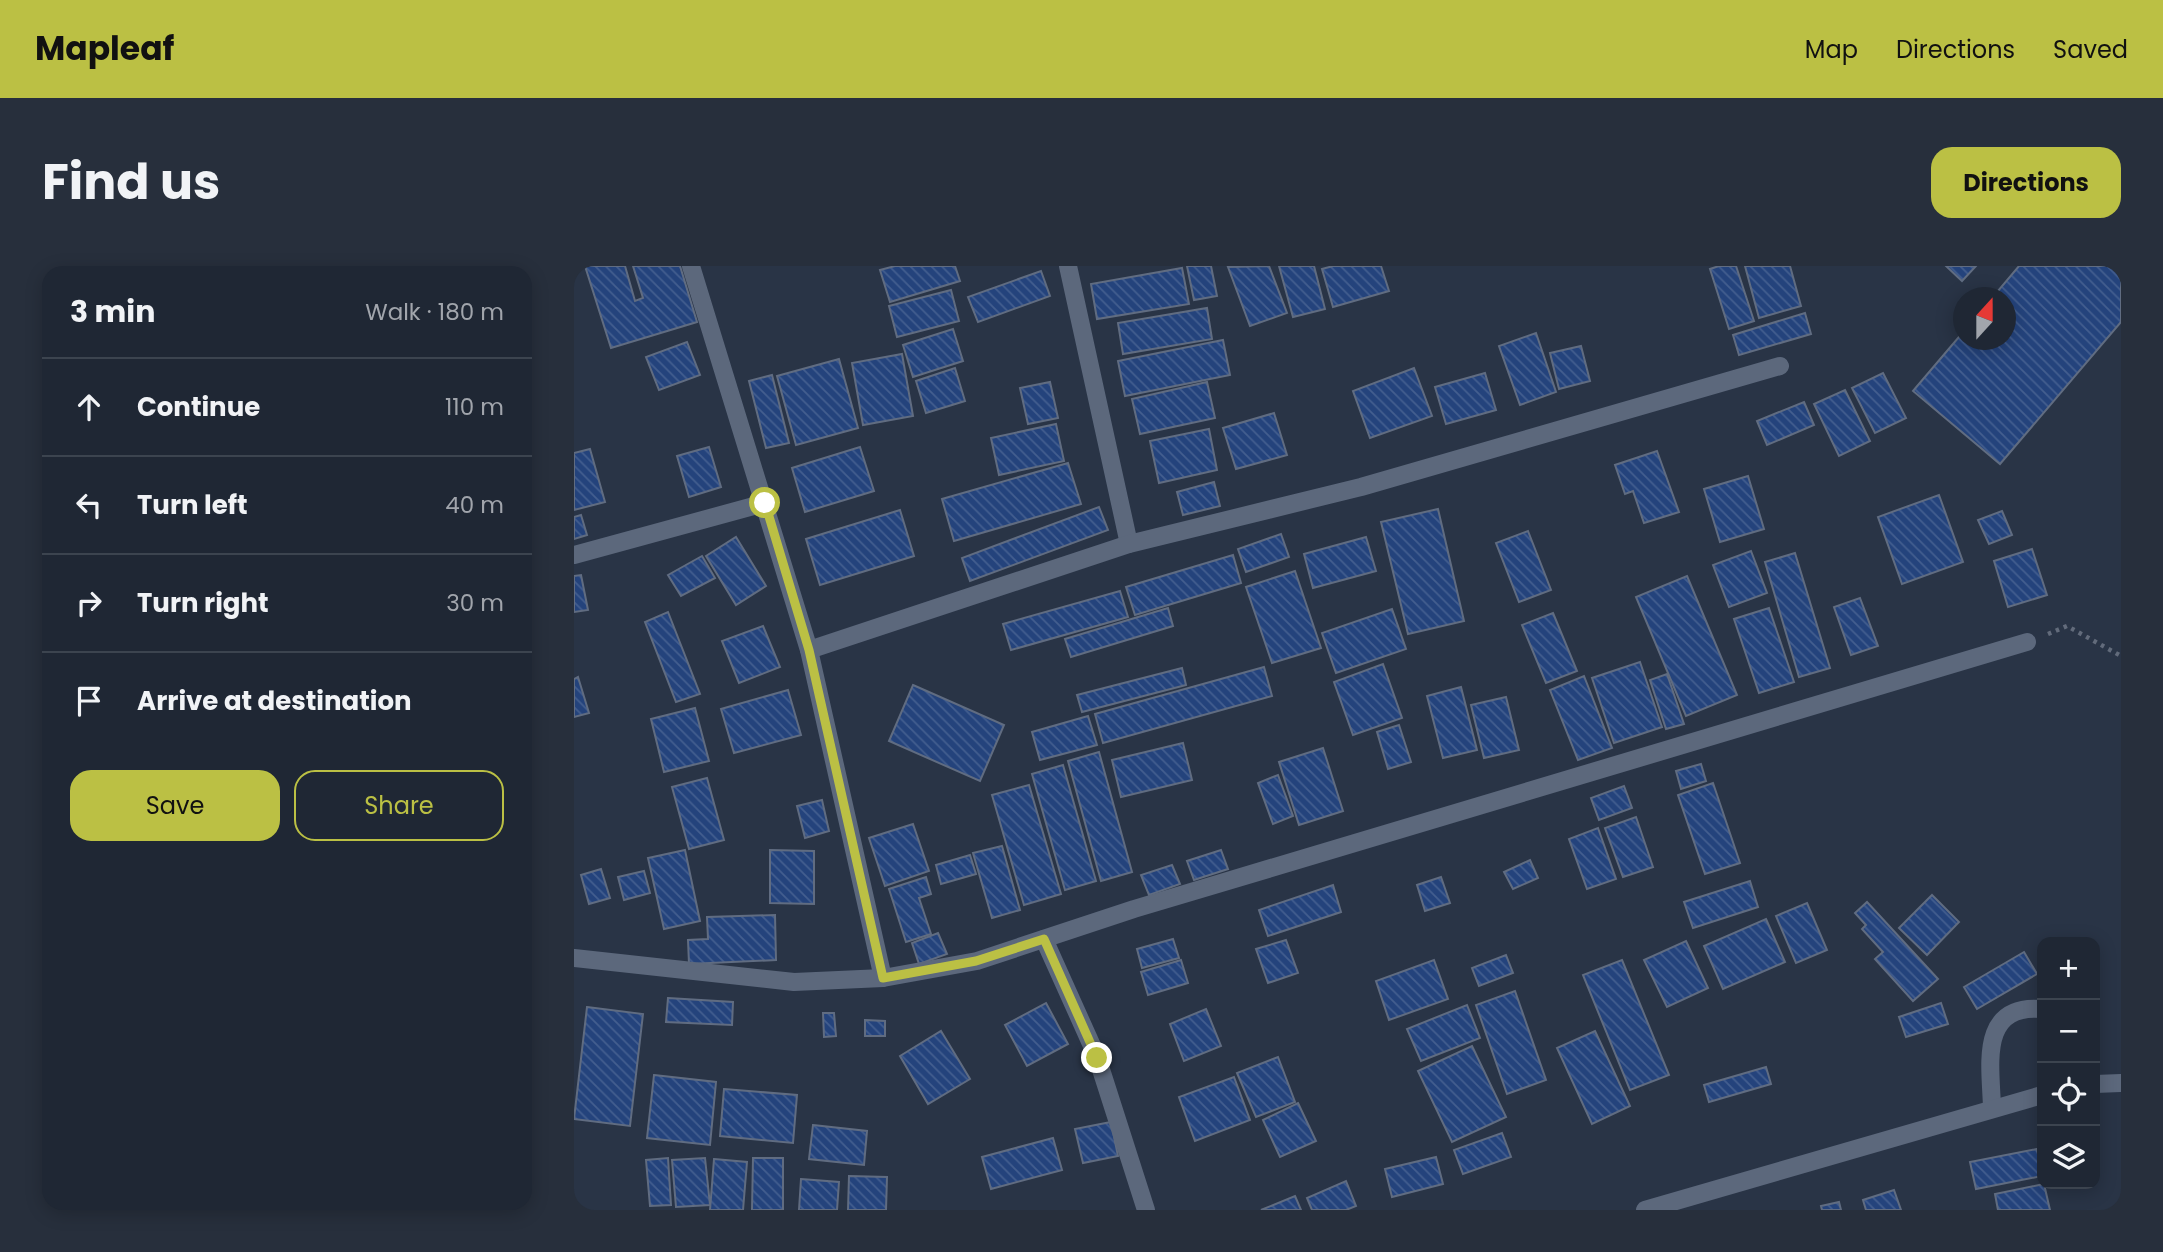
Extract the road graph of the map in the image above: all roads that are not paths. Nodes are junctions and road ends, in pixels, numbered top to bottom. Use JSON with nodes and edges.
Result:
{"nodes":[{"id":1,"x":691,"y":266,"type":"edge"},
{"id":2,"x":1068,"y":266,"type":"edge"},
{"id":3,"x":1780,"y":366,"type":"dead end"},
{"id":4,"x":765,"y":503,"type":"junction"},
{"id":5,"x":1129,"y":544,"type":"junction"},
{"id":6,"x":574,"y":555,"type":"edge"},
{"id":7,"x":2027,"y":642,"type":"road end"},
{"id":8,"x":809,"y":650,"type":"junction"},
{"id":9,"x":1044,"y":939,"type":"junction"},
{"id":10,"x":574,"y":958,"type":"edge"},
{"id":11,"x":883,"y":978,"type":"junction"},
{"id":12,"x":2037,"y":1009,"type":"edge"},
{"id":13,"x":2121,"y":1083,"type":"edge"},
{"id":14,"x":2100,"y":1084,"type":"edge"},
{"id":15,"x":2037,"y":1096,"type":"edge"},
{"id":16,"x":1992,"y":1108,"type":"junction"},
{"id":17,"x":1146,"y":1210,"type":"edge"},
{"id":18,"x":1645,"y":1210,"type":"edge"}],
"edges":[{"from":1,"to":4,"type":"street"},
{"from":2,"to":5,"type":"street"},
{"from":3,"to":5,"type":"street"},
{"from":4,"to":6,"type":"street"},
{"from":4,"to":8,"type":"street"},
{"from":5,"to":8,"type":"street"},
{"from":7,"to":9,"type":"street"},
{"from":8,"to":11,"type":"street"},
{"from":9,"to":11,"type":"street"},
{"from":9,"to":17,"type":"street"},
{"from":10,"to":11,"type":"street"},
{"from":12,"to":16,"type":"street"},
{"from":13,"to":14,"type":"street"},
{"from":15,"to":16,"type":"street"},
{"from":16,"to":18,"type":"street"}]}
